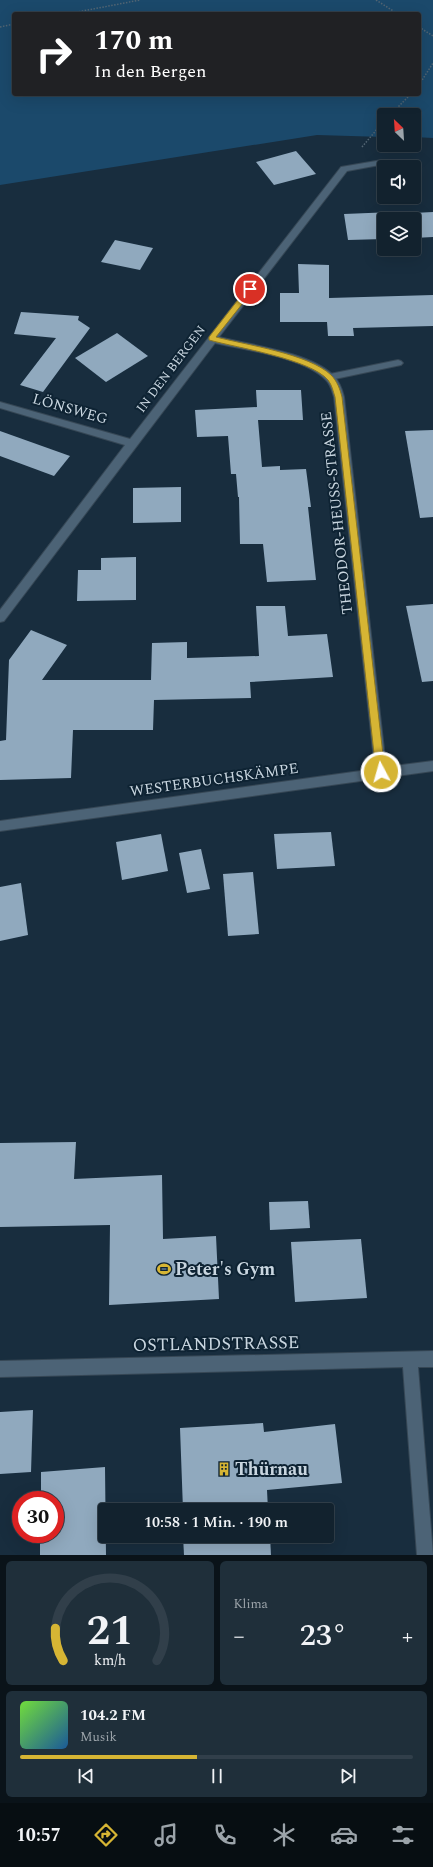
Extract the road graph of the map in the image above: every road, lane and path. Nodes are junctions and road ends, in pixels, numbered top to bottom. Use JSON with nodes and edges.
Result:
{"nodes":[{"id":1,"x":140,"y":0,"type":"edge"},
{"id":2,"x":376,"y":0,"type":"edge"},
{"id":3,"x":77,"y":12,"type":"edge"},
{"id":4,"x":395,"y":12,"type":"edge"},
{"id":5,"x":12,"y":24,"type":"edge"},
{"id":6,"x":0,"y":27,"type":"edge"},
{"id":7,"x":421,"y":28,"type":"edge"},
{"id":8,"x":433,"y":36,"type":"edge"},
{"id":9,"x":433,"y":63,"type":"edge"},
{"id":10,"x":421,"y":82,"type":"edge"},
{"id":11,"x":410,"y":96,"type":"edge"},
{"id":12,"x":397,"y":108,"type":"edge"},
{"id":13,"x":377,"y":130,"type":"edge"},
{"id":14,"x":377,"y":163,"type":"edge"},
{"id":15,"x":344,"y":169,"type":"junction"},
{"id":16,"x":212,"y":339,"type":"junction"},
{"id":17,"x":398,"y":363,"type":"dead end"},
{"id":18,"x":330,"y":378,"type":"junction"},
{"id":19,"x":0,"y":405,"type":"edge"},
{"id":20,"x":132,"y":443,"type":"junction"},
{"id":21,"x":0,"y":618,"type":"edge"},
{"id":22,"x":433,"y":766,"type":"edge"},
{"id":23,"x":381,"y":772,"type":"junction"},
{"id":24,"x":0,"y":826,"type":"edge"},
{"id":25,"x":433,"y":1359,"type":"edge"},
{"id":26,"x":410,"y":1360,"type":"junction"},
{"id":27,"x":0,"y":1369,"type":"edge"},
{"id":28,"x":425,"y":1555,"type":"edge"}],
"edges":[{"from":1,"to":3,"type":"path"},
{"from":2,"to":4,"type":"path"},
{"from":5,"to":6,"type":"path"},
{"from":7,"to":8,"type":"path"},
{"from":9,"to":10,"type":"path"},
{"from":11,"to":12,"type":"path"},
{"from":13,"to":15,"type":"path"},
{"from":14,"to":15,"type":"street"},
{"from":15,"to":16,"type":"street","name":"IN DEN BERGEN"},
{"from":16,"to":18,"type":"street","name":"THEODOR-HEUSS-STRASSE"},
{"from":16,"to":20,"type":"street","name":"IN DEN BERGEN"},
{"from":17,"to":18,"type":"street"},
{"from":18,"to":23,"type":"street","name":"THEODOR-HEUSS-STRASSE"},
{"from":19,"to":20,"type":"street","name":"LÖNSWEG"},
{"from":20,"to":21,"type":"street","name":"IN DEN BERGEN"},
{"from":22,"to":23,"type":"street","name":"WESTERBUCHSKÄMPE"},
{"from":23,"to":24,"type":"street","name":"WESTERBUCHSKÄMPE"},
{"from":25,"to":26,"type":"street","name":"OSTLANDSTRASSE"},
{"from":26,"to":27,"type":"street","name":"OSTLANDSTRASSE"},
{"from":26,"to":28,"type":"street"}]}
